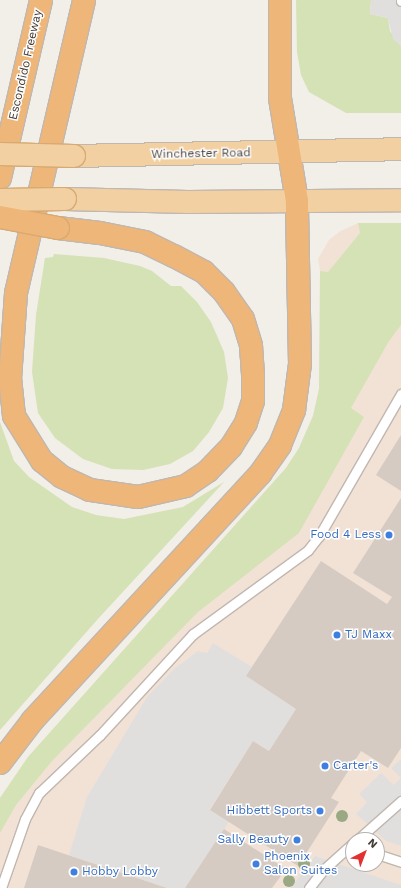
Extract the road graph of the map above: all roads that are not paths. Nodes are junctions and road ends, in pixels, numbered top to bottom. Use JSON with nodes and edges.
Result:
{"nodes":[{"id":1,"x":41,"y":0,"type":"edge"},
{"id":2,"x":84,"y":0,"type":"edge"},
{"id":3,"x":280,"y":0,"type":"edge"},
{"id":4,"x":401,"y":149,"type":"edge"},
{"id":5,"x":290,"y":152,"type":"junction"},
{"id":6,"x":0,"y":154,"type":"edge"},
{"id":7,"x":0,"y":178,"type":"edge"},
{"id":8,"x":0,"y":200,"type":"edge"},
{"id":9,"x":401,"y":200,"type":"edge"},
{"id":10,"x":297,"y":201,"type":"junction"},
{"id":11,"x":0,"y":217,"type":"edge"},
{"id":12,"x":401,"y":394,"type":"edge"},
{"id":13,"x":0,"y":763,"type":"edge"},
{"id":14,"x":401,"y":801,"type":"edge"},
{"id":15,"x":366,"y":832,"type":"edge"},
{"id":16,"x":345,"y":851,"type":"edge"},
{"id":17,"x":385,"y":857,"type":"edge"},
{"id":18,"x":401,"y":862,"type":"edge"},
{"id":19,"x":0,"y":888,"type":"edge"},
{"id":20,"x":309,"y":888,"type":"edge"}],
"edges":[{"from":1,"to":7,"type":"highway","name":"Escondido Freeway"},
{"from":2,"to":11,"type":"highway","bridge":true},
{"from":3,"to":5,"type":"highway"},
{"from":4,"to":5,"type":"main road","name":"Winchester Road"},
{"from":5,"to":6,"type":"main road","name":"Winchester Road","bridge":true},
{"from":5,"to":10,"type":"highway"},
{"from":8,"to":10,"type":"main road","bridge":true},
{"from":9,"to":10,"type":"main road"},
{"from":10,"to":13,"type":"highway"},
{"from":12,"to":19,"type":"lane"},
{"from":14,"to":15,"type":"lane"},
{"from":16,"to":20,"type":"lane"},
{"from":17,"to":18,"type":"lane"}]}
